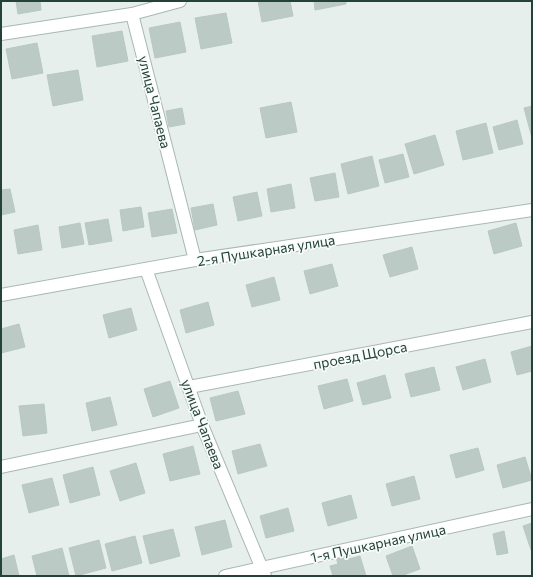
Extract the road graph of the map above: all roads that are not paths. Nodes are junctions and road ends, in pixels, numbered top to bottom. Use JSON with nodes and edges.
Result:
{"nodes":[{"id":1,"x":180,"y":1,"type":"edge"},
{"id":2,"x":132,"y":14,"type":"junction"},
{"id":3,"x":1,"y":34,"type":"edge"},
{"id":4,"x":532,"y":210,"type":"edge"},
{"id":5,"x":195,"y":260,"type":"junction"},
{"id":6,"x":146,"y":269,"type":"junction"},
{"id":7,"x":1,"y":295,"type":"edge"},
{"id":8,"x":532,"y":322,"type":"edge"},
{"id":9,"x":189,"y":387,"type":"junction"},
{"id":10,"x":202,"y":426,"type":"junction"},
{"id":11,"x":1,"y":467,"type":"edge"},
{"id":12,"x":532,"y":509,"type":"edge"},
{"id":13,"x":263,"y":572,"type":"edge"},
{"id":14,"x":225,"y":576,"type":"edge"}],
"edges":[{"from":1,"to":2,"type":"street"},
{"from":2,"to":3,"type":"street"},
{"from":2,"to":5,"type":"street","name":"улица Чапаева"},
{"from":4,"to":5,"type":"street","name":"2-я Пушкарная улица"},
{"from":5,"to":6,"type":"street","name":"2-я Пушкарная улица"},
{"from":6,"to":7,"type":"street","name":"2-я Пушкарная улица"},
{"from":6,"to":9,"type":"street","name":"улица Чапаева"},
{"from":8,"to":9,"type":"street","name":"проезд Щорса"},
{"from":9,"to":10,"type":"street","name":"улица Чапаева"},
{"from":10,"to":11,"type":"street"},
{"from":10,"to":13,"type":"street","name":"улица Чапаева"},
{"from":12,"to":13,"type":"street","name":"1-я Пушкарная улица"},
{"from":13,"to":14,"type":"street","name":"1-я Пушкарная улица"}]}
